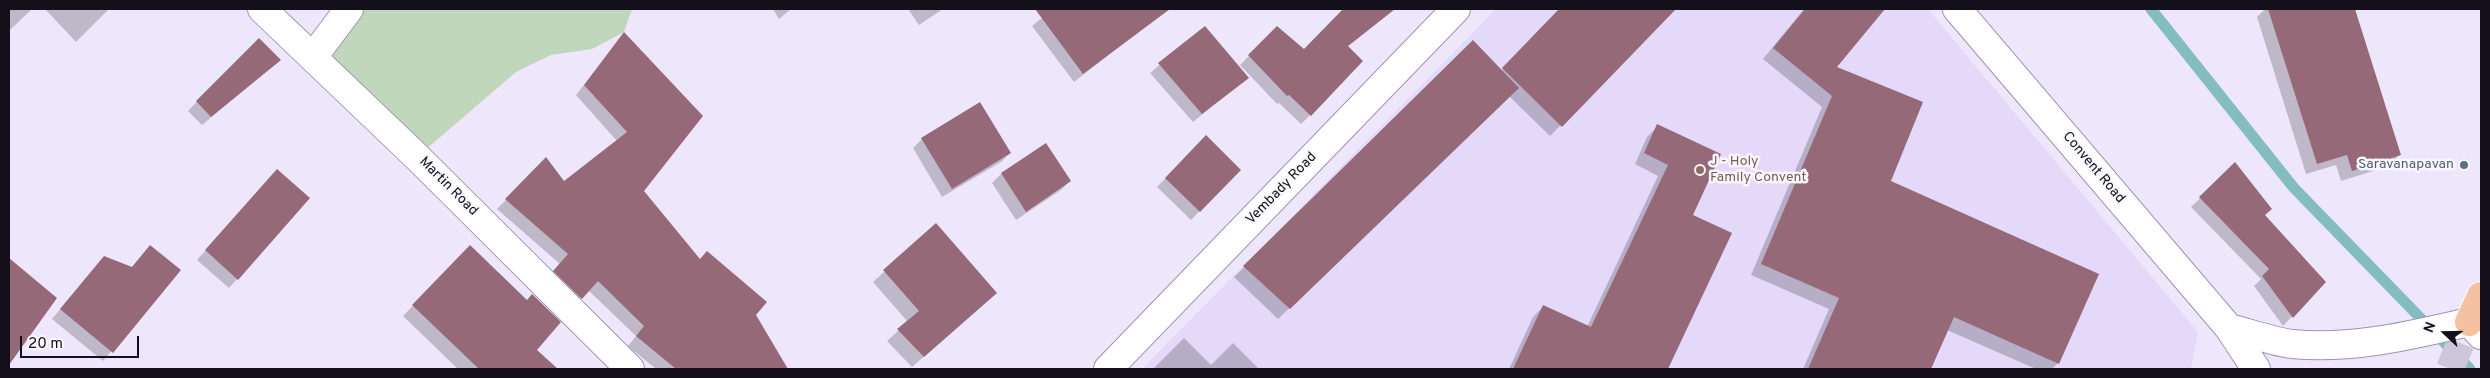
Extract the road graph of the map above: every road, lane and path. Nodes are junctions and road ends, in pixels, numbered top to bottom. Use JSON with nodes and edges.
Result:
{"nodes":[{"id":1,"x":262,"y":9,"type":"edge"},
{"id":2,"x":349,"y":9,"type":"edge"},
{"id":3,"x":1456,"y":9,"type":"edge"},
{"id":4,"x":1957,"y":9,"type":"edge"},
{"id":5,"x":313,"y":57,"type":"junction"},
{"id":6,"x":2481,"y":296,"type":"edge"},
{"id":7,"x":2229,"y":328,"type":"junction"},
{"id":8,"x":2475,"y":328,"type":"edge"},
{"id":9,"x":630,"y":369,"type":"edge"},
{"id":10,"x":1108,"y":369,"type":"edge"},
{"id":11,"x":2256,"y":369,"type":"edge"}],
"edges":[{"from":1,"to":5,"type":"street","name":"Martin Road"},
{"from":2,"to":5,"type":"street"},
{"from":3,"to":10,"type":"street","name":"Vembady Road"},
{"from":4,"to":7,"type":"street","name":"Convent Road"},
{"from":5,"to":9,"type":"street","name":"Martin Road"},
{"from":6,"to":8,"type":"highway"},
{"from":7,"to":8,"type":"street"},
{"from":7,"to":11,"type":"street","name":"Convent Road"}]}
